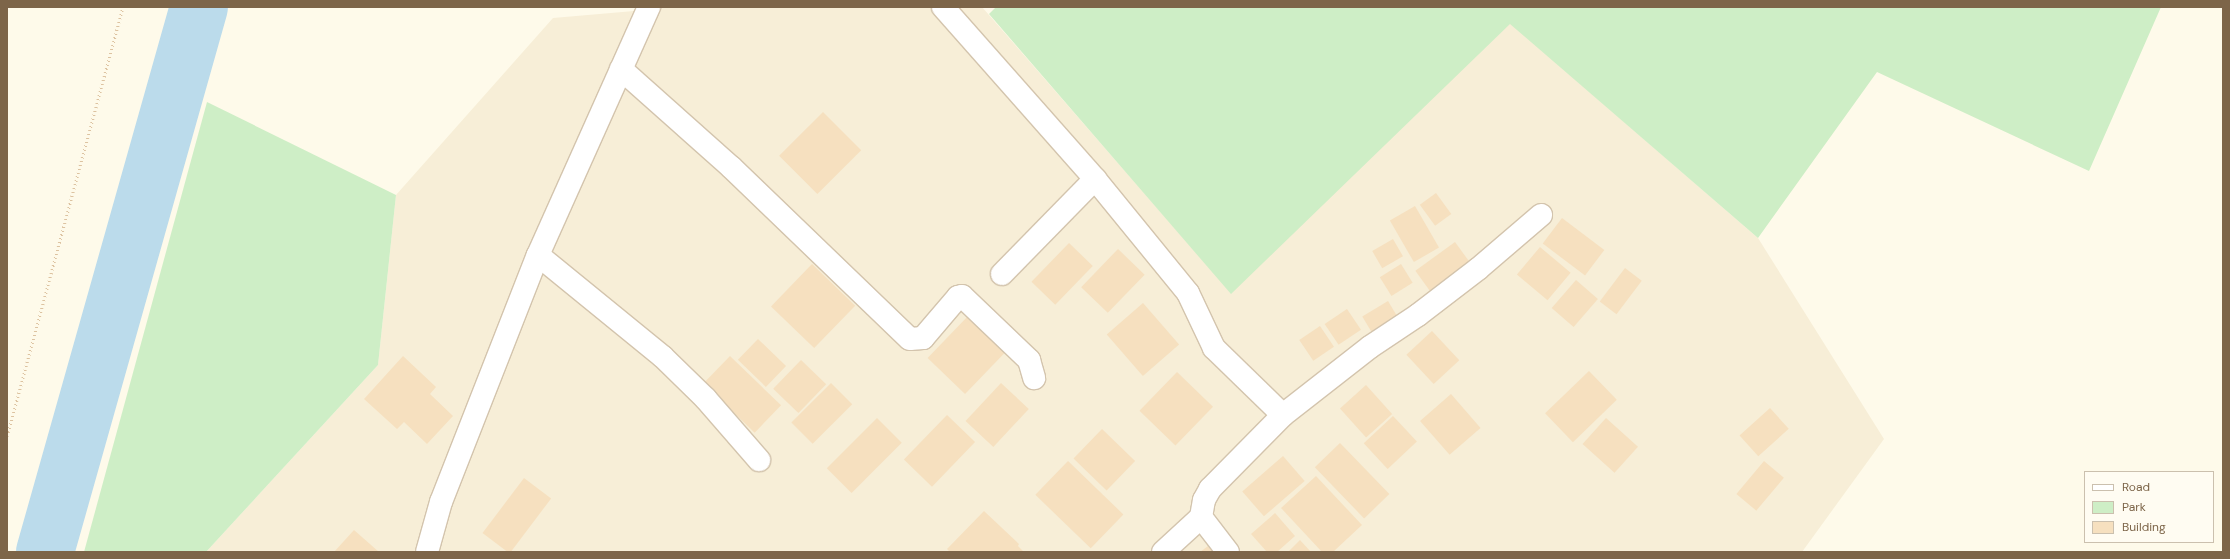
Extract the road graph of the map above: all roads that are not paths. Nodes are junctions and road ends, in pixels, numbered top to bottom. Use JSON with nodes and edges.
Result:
{"nodes":[{"id":1,"x":649,"y":7,"type":"edge"},
{"id":2,"x":943,"y":7,"type":"edge"},
{"id":3,"x":621,"y":69,"type":"junction"},
{"id":4,"x":1095,"y":179,"type":"junction"},
{"id":5,"x":1541,"y":215,"type":"dead end"},
{"id":6,"x":538,"y":255,"type":"junction"},
{"id":7,"x":1002,"y":274,"type":"dead end"},
{"id":8,"x":1034,"y":378,"type":"dead end"},
{"id":9,"x":1283,"y":415,"type":"junction"},
{"id":10,"x":759,"y":460,"type":"dead end"},
{"id":11,"x":1201,"y":517,"type":"junction"},
{"id":12,"x":427,"y":552,"type":"edge"},
{"id":13,"x":1163,"y":552,"type":"edge"},
{"id":14,"x":1228,"y":552,"type":"edge"}],
"edges":[{"from":1,"to":3,"type":"street"},
{"from":2,"to":4,"type":"street"},
{"from":3,"to":6,"type":"street"},
{"from":3,"to":8,"type":"street"},
{"from":4,"to":7,"type":"street"},
{"from":4,"to":9,"type":"street"},
{"from":5,"to":9,"type":"street"},
{"from":6,"to":10,"type":"street"},
{"from":6,"to":12,"type":"street"},
{"from":9,"to":11,"type":"street"},
{"from":11,"to":13,"type":"street"},
{"from":11,"to":14,"type":"street"}]}
